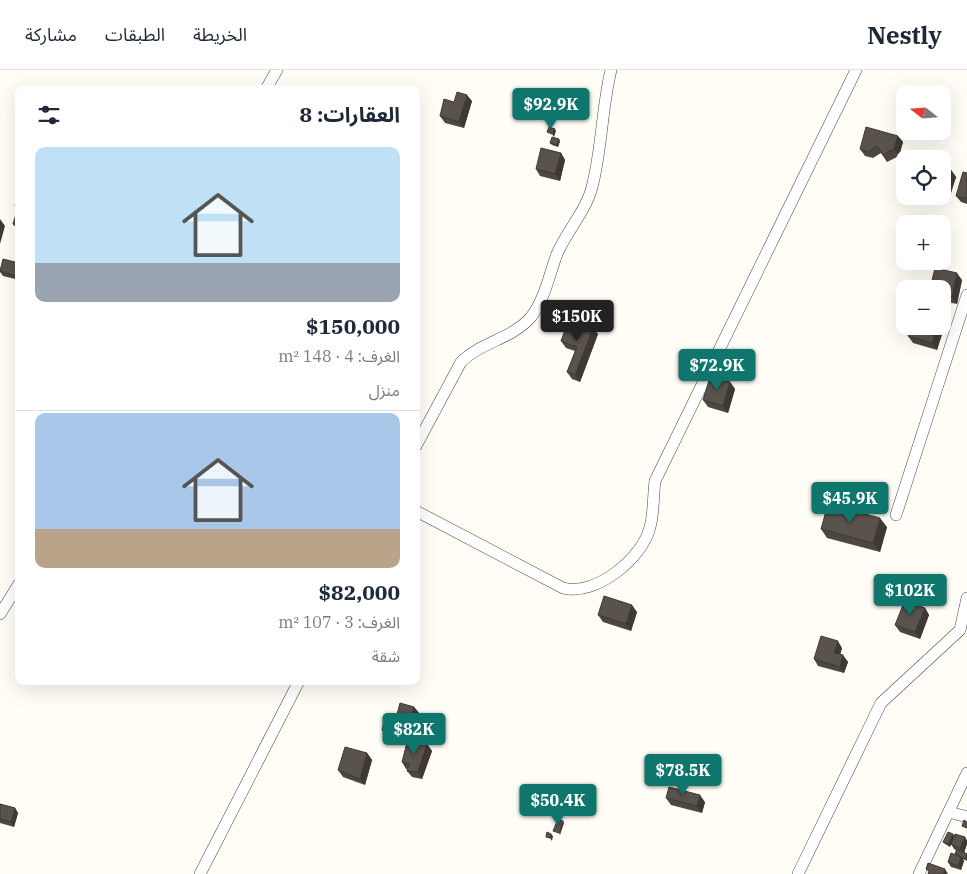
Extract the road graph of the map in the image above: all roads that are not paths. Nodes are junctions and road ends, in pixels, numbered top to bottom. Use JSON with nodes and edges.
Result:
{"nodes":[{"id":1,"x":277,"y":70,"type":"edge"},
{"id":2,"x":611,"y":70,"type":"edge"},
{"id":3,"x":856,"y":70,"type":"edge"},
{"id":4,"x":268,"y":85,"type":"edge"},
{"id":5,"x":967,"y":295,"type":"edge"},
{"id":6,"x":420,"y":439,"type":"edge"},
{"id":7,"x":420,"y":513,"type":"edge"},
{"id":8,"x":896,"y":516,"type":"dead end"},
{"id":9,"x":15,"y":590,"type":"edge"},
{"id":10,"x":967,"y":598,"type":"edge"},
{"id":11,"x":0,"y":614,"type":"edge"},
{"id":12,"x":297,"y":685,"type":"edge"},
{"id":13,"x":967,"y":773,"type":"edge"},
{"id":14,"x":949,"y":812,"type":"junction"},
{"id":15,"x":967,"y":817,"type":"edge"},
{"id":16,"x":200,"y":874,"type":"edge"},
{"id":17,"x":798,"y":874,"type":"edge"},
{"id":18,"x":919,"y":874,"type":"edge"}],
"edges":[{"from":1,"to":4,"type":"street"},
{"from":2,"to":6,"type":"street"},
{"from":3,"to":7,"type":"street"},
{"from":5,"to":8,"type":"street"},
{"from":9,"to":11,"type":"street"},
{"from":10,"to":17,"type":"street"},
{"from":12,"to":16,"type":"street"},
{"from":13,"to":14,"type":"street"},
{"from":14,"to":15,"type":"street"},
{"from":14,"to":18,"type":"street"}]}
